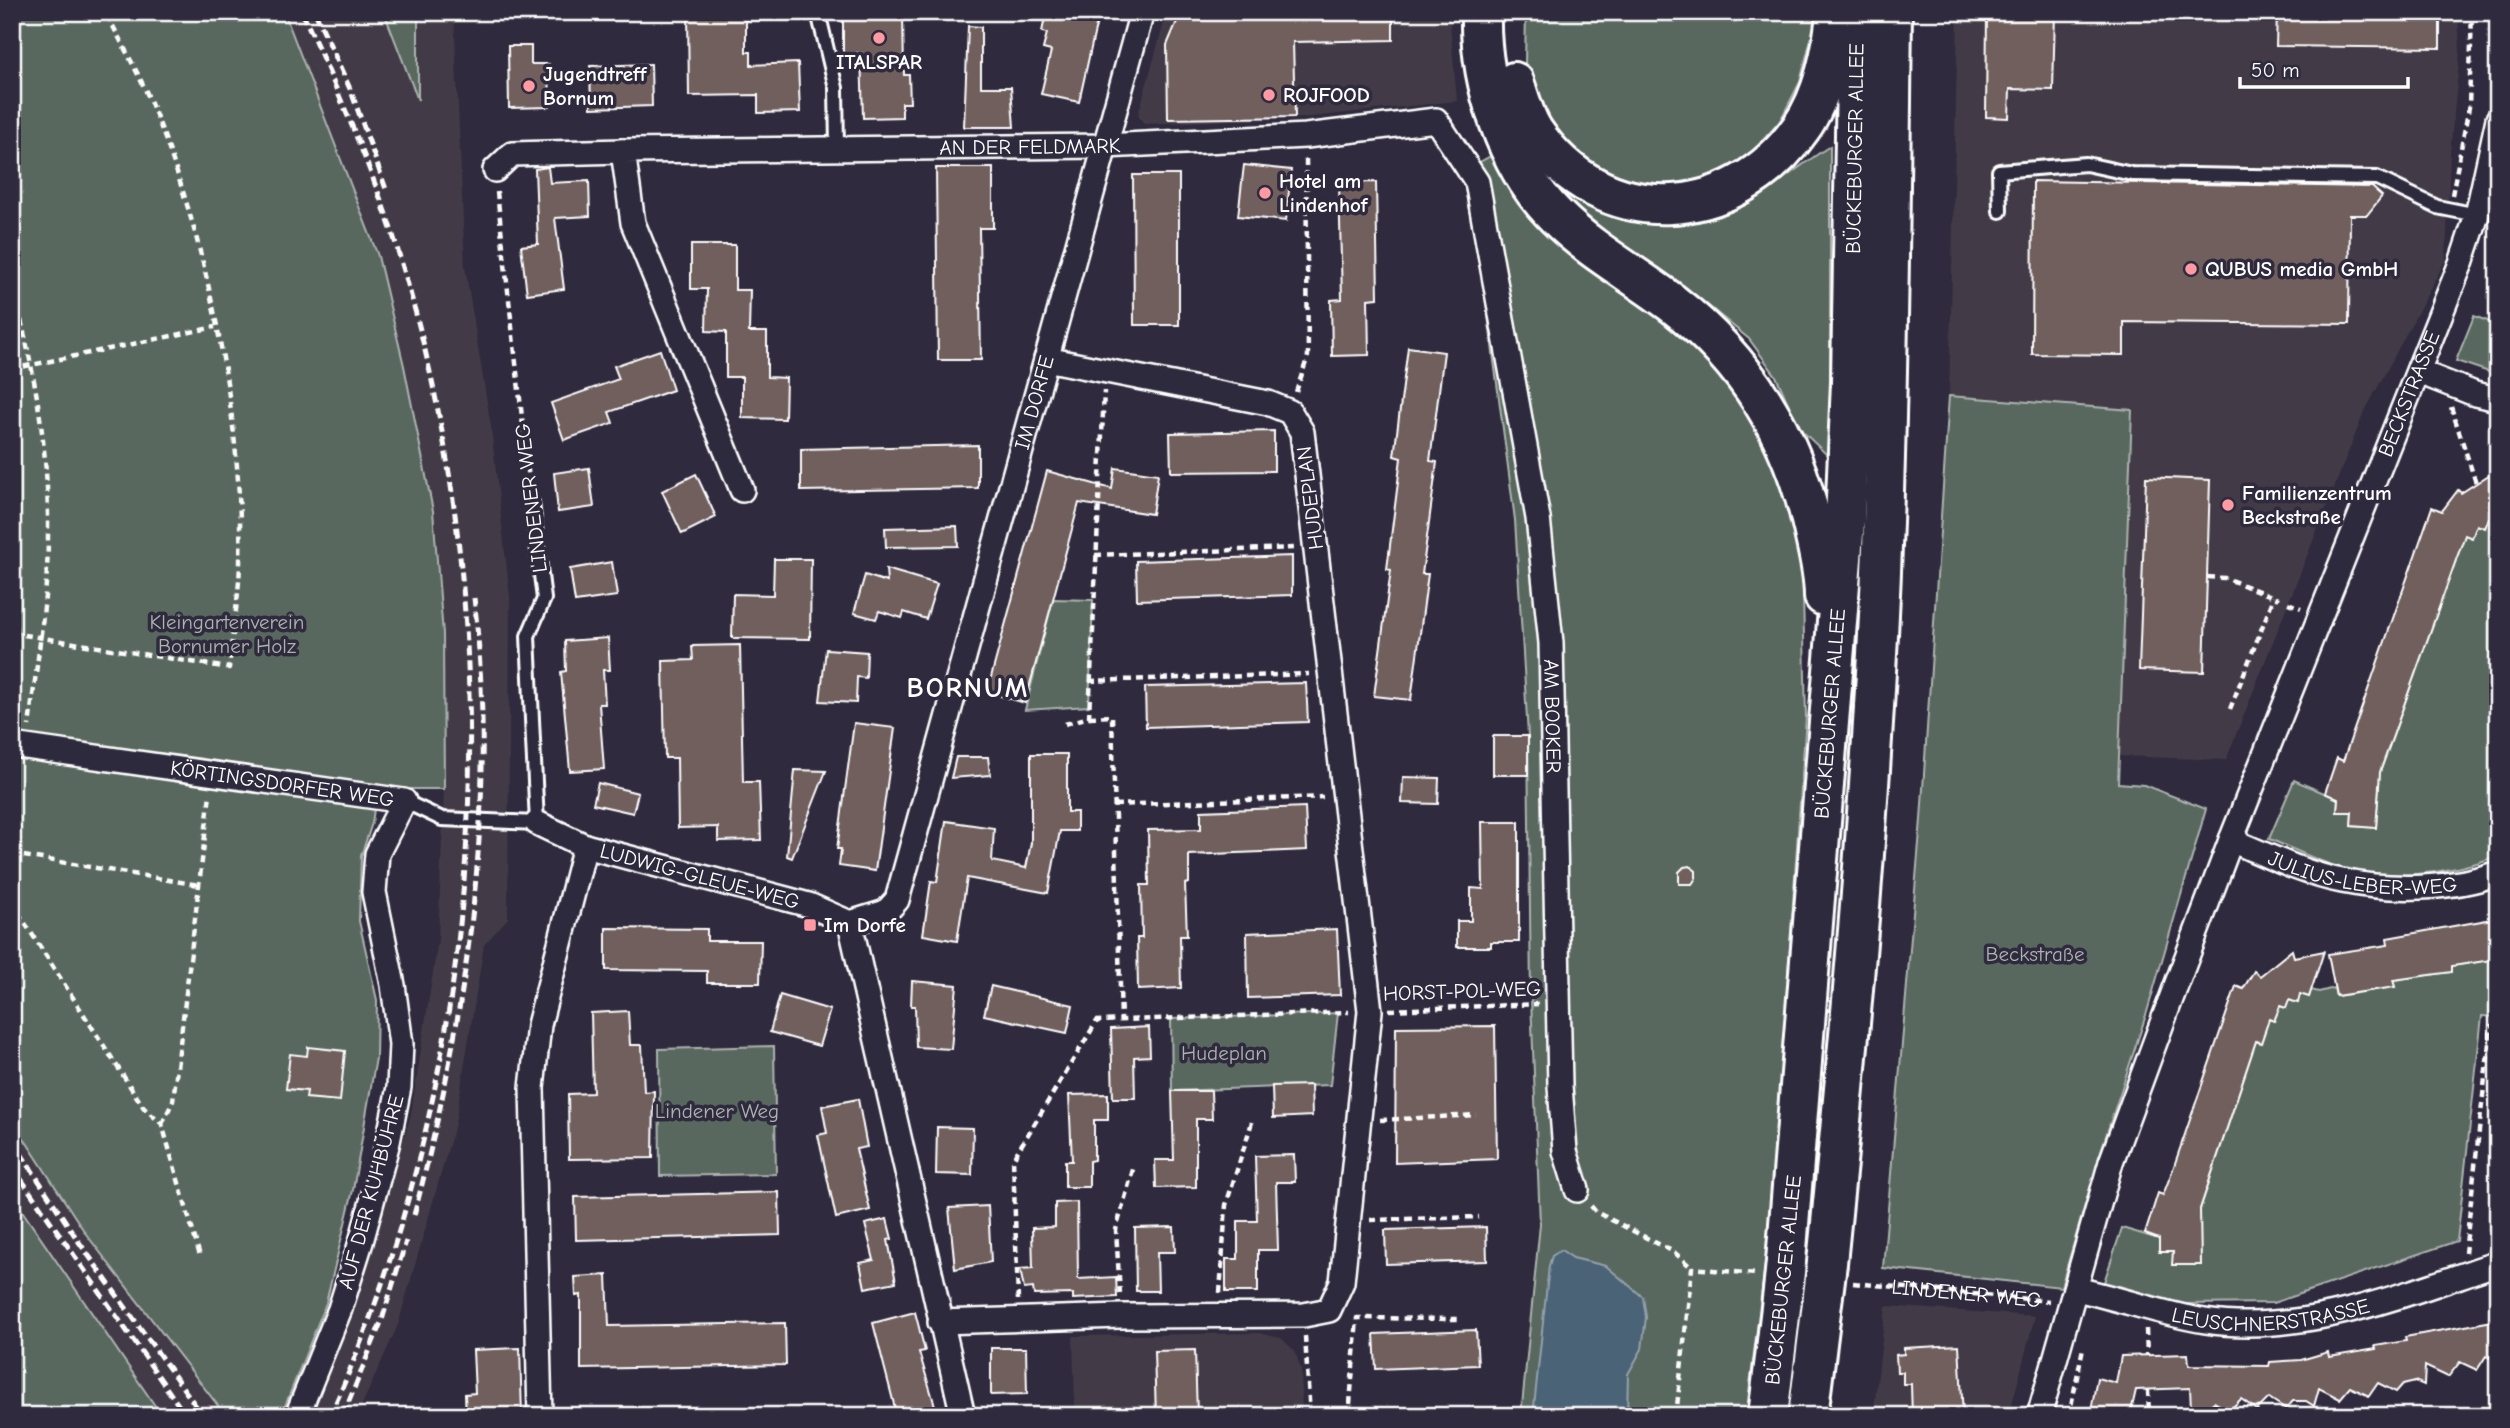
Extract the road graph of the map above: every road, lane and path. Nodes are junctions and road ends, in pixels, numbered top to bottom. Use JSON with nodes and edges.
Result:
{"nodes":[{"id":1,"x":106,"y":12,"type":"edge"},
{"id":2,"x":818,"y":12,"type":"edge"},
{"id":3,"x":1142,"y":12,"type":"edge"},
{"id":4,"x":1481,"y":12,"type":"edge"},
{"id":5,"x":1507,"y":12,"type":"edge"},
{"id":6,"x":1836,"y":12,"type":"edge"},
{"id":7,"x":1857,"y":12,"type":"edge"},
{"id":8,"x":1892,"y":12,"type":"edge"},
{"id":9,"x":2472,"y":12,"type":"edge"},
{"id":10,"x":1436,"y":120,"type":"joint"},
{"id":11,"x":2498,"y":120,"type":"edge"},
{"id":12,"x":1306,"y":136,"type":"junction"},
{"id":13,"x":1105,"y":146,"type":"junction"},
{"id":14,"x":837,"y":148,"type":"junction"},
{"id":15,"x":623,"y":151,"type":"junction"},
{"id":16,"x":495,"y":170,"type":"joint"},
{"id":17,"x":2449,"y":210,"type":"junction"},
{"id":18,"x":2000,"y":211,"type":"dead end"},
{"id":19,"x":2477,"y":215,"type":"junction"},
{"id":20,"x":12,"y":285,"type":"edge"},
{"id":21,"x":215,"y":327,"type":"junction"},
{"id":22,"x":1046,"y":359,"type":"junction"},
{"id":23,"x":33,"y":364,"type":"junction"},
{"id":24,"x":12,"y":369,"type":"edge"},
{"id":25,"x":2419,"y":372,"type":"junction"},
{"id":26,"x":1106,"y":373,"type":"junction"},
{"id":27,"x":2443,"y":382,"type":"junction"},
{"id":28,"x":2498,"y":399,"type":"edge"},
{"id":29,"x":1290,"y":412,"type":"junction"},
{"id":30,"x":2476,"y":483,"type":"dead end"},
{"id":31,"x":742,"y":490,"type":"dead end"},
{"id":32,"x":532,"y":503,"type":"joint"},
{"id":33,"x":1315,"y":547,"type":"junction"},
{"id":34,"x":1095,"y":555,"type":"junction"},
{"id":35,"x":2207,"y":577,"type":"dead end"},
{"id":36,"x":12,"y":633,"type":"edge"},
{"id":37,"x":41,"y":637,"type":"junction"},
{"id":38,"x":1330,"y":673,"type":"junction"},
{"id":39,"x":1089,"y":681,"type":"junction"},
{"id":40,"x":1833,"y":702,"type":"junction"},
{"id":41,"x":2230,"y":709,"type":"dead end"},
{"id":42,"x":1089,"y":717,"type":"junction"},
{"id":43,"x":1065,"y":724,"type":"dead end"},
{"id":44,"x":19,"y":746,"type":"edge"},
{"id":45,"x":213,"y":776,"type":"junction"},
{"id":46,"x":1345,"y":797,"type":"junction"},
{"id":47,"x":404,"y":801,"type":"junction"},
{"id":48,"x":1114,"y":805,"type":"junction"},
{"id":49,"x":537,"y":823,"type":"junction"},
{"id":50,"x":2231,"y":840,"type":"junction"},
{"id":51,"x":585,"y":846,"type":"junction"},
{"id":52,"x":12,"y":855,"type":"edge"},
{"id":53,"x":2498,"y":873,"type":"edge"},
{"id":54,"x":199,"y":885,"type":"junction"},
{"id":55,"x":12,"y":903,"type":"edge"},
{"id":56,"x":850,"y":923,"type":"junction"},
{"id":57,"x":1556,"y":1003,"type":"junction"},
{"id":58,"x":1370,"y":1010,"type":"junction"},
{"id":59,"x":1121,"y":1020,"type":"junction"},
{"id":60,"x":2498,"y":1027,"type":"edge"},
{"id":61,"x":1476,"y":1115,"type":"dead end"},
{"id":62,"x":1252,"y":1122,"type":"dead end"},
{"id":63,"x":1359,"y":1122,"type":"junction"},
{"id":64,"x":162,"y":1124,"type":"junction"},
{"id":65,"x":1134,"y":1166,"type":"dead end"},
{"id":66,"x":1577,"y":1190,"type":"joint"},
{"id":67,"x":1479,"y":1217,"type":"dead end"},
{"id":68,"x":1348,"y":1221,"type":"junction"},
{"id":69,"x":200,"y":1256,"type":"dead end"},
{"id":70,"x":2498,"y":1264,"type":"edge"},
{"id":71,"x":1692,"y":1268,"type":"junction"},
{"id":72,"x":2463,"y":1275,"type":"junction"},
{"id":73,"x":1776,"y":1276,"type":"junction"},
{"id":74,"x":1834,"y":1280,"type":"junction"},
{"id":75,"x":2075,"y":1289,"type":"junction"},
{"id":76,"x":1219,"y":1315,"type":"junction"},
{"id":77,"x":1304,"y":1315,"type":"junction"},
{"id":78,"x":1121,"y":1316,"type":"junction"},
{"id":79,"x":1018,"y":1319,"type":"junction"},
{"id":80,"x":1458,"y":1319,"type":"dead end"},
{"id":81,"x":940,"y":1322,"type":"junction"},
{"id":82,"x":2086,"y":1335,"type":"dead end"},
{"id":83,"x":2148,"y":1390,"type":"dead end"},
{"id":84,"x":297,"y":1416,"type":"edge"},
{"id":85,"x":540,"y":1416,"type":"edge"},
{"id":86,"x":963,"y":1416,"type":"edge"},
{"id":87,"x":1310,"y":1416,"type":"edge"},
{"id":88,"x":1349,"y":1416,"type":"edge"},
{"id":89,"x":1676,"y":1416,"type":"edge"},
{"id":90,"x":1768,"y":1416,"type":"edge"},
{"id":91,"x":1808,"y":1416,"type":"edge"},
{"id":92,"x":2039,"y":1416,"type":"edge"},
{"id":93,"x":2069,"y":1416,"type":"edge"},
{"id":94,"x":2149,"y":1416,"type":"edge"}],
"edges":[{"from":1,"to":21,"type":"path"},
{"from":2,"to":14,"type":"lane"},
{"from":3,"to":13,"type":"street","name":"IM DORFE"},
{"from":4,"to":40,"type":"highway"},
{"from":5,"to":6,"type":"highway"},
{"from":7,"to":40,"type":"highway","name":"BÜCKEBURGER ALLEE"},
{"from":8,"to":74,"type":"highway","name":"BÜCKEBURGER ALLEE"},
{"from":9,"to":17,"type":"path"},
{"from":10,"to":12,"type":"street","name":"AN DER FELDMARK"},
{"from":10,"to":57,"type":"street","name":"AM BOOKER"},
{"from":11,"to":19,"type":"street","name":"BECKSTRASSE"},
{"from":12,"to":13,"type":"street","name":"AN DER FELDMARK"},
{"from":12,"to":29,"type":"path"},
{"from":13,"to":14,"type":"street","name":"AN DER FELDMARK"},
{"from":13,"to":22,"type":"street","name":"IM DORFE"},
{"from":14,"to":15,"type":"street","name":"AN DER FELDMARK"},
{"from":15,"to":16,"type":"street","name":"AN DER FELDMARK"},
{"from":15,"to":31,"type":"street"},
{"from":16,"to":32,"type":"path","name":"LINDENER WEG"},
{"from":17,"to":18,"type":"lane"},
{"from":17,"to":19,"type":"lane"},
{"from":19,"to":25,"type":"street","name":"BECKSTRASSE"},
{"from":20,"to":23,"type":"path"},
{"from":21,"to":23,"type":"path"},
{"from":21,"to":37,"type":"path"},
{"from":22,"to":26,"type":"street"},
{"from":22,"to":56,"type":"street","name":"IM DORFE"},
{"from":23,"to":24,"type":"path"},
{"from":23,"to":37,"type":"path"},
{"from":25,"to":27,"type":"street"},
{"from":25,"to":50,"type":"street","name":"BECKSTRASSE"},
{"from":26,"to":29,"type":"street"},
{"from":26,"to":34,"type":"path"},
{"from":27,"to":28,"type":"street"},
{"from":27,"to":30,"type":"path"},
{"from":29,"to":33,"type":"street","name":"HUDEPLAN"},
{"from":32,"to":49,"type":"lane","name":"LINDENER WEG"},
{"from":33,"to":34,"type":"path"},
{"from":33,"to":38,"type":"street","name":"HUDEPLAN"},
{"from":34,"to":39,"type":"path"},
{"from":35,"to":41,"type":"path"},
{"from":36,"to":37,"type":"path"},
{"from":37,"to":44,"type":"path"},
{"from":38,"to":39,"type":"path"},
{"from":38,"to":46,"type":"street","name":"HUDEPLAN"},
{"from":39,"to":42,"type":"path"},
{"from":40,"to":73,"type":"highway","name":"BÜCKEBURGER ALLEE"},
{"from":42,"to":43,"type":"path"},
{"from":42,"to":48,"type":"path"},
{"from":44,"to":45,"type":"street","name":"KÖRTINGSDORFER WEG"},
{"from":45,"to":47,"type":"street","name":"KÖRTINGSDORFER WEG"},
{"from":45,"to":54,"type":"path"},
{"from":46,"to":48,"type":"path"},
{"from":46,"to":58,"type":"street","name":"HUDEPLAN"},
{"from":47,"to":49,"type":"lane","name":"KÖRTINGSDORFER WEG"},
{"from":47,"to":84,"type":"street","name":"AUF DER KUHBÜHRE"},
{"from":48,"to":59,"type":"path"},
{"from":49,"to":51,"type":"street","name":"KÖRTINGSDORFER WEG"},
{"from":50,"to":53,"type":"street","name":"JULIUS-LEBER-WEG"},
{"from":50,"to":75,"type":"street","name":"BECKSTRASSE"},
{"from":51,"to":56,"type":"street","name":"LUDWIG-GLEUE-WEG"},
{"from":51,"to":85,"type":"street"},
{"from":52,"to":54,"type":"path"},
{"from":54,"to":64,"type":"path"},
{"from":55,"to":64,"type":"path"},
{"from":56,"to":81,"type":"street"},
{"from":57,"to":58,"type":"path","name":"HORST-POL-WEG"},
{"from":57,"to":66,"type":"street","name":"AM BOOKER"},
{"from":58,"to":59,"type":"path","name":"HORST-POL-WEG"},
{"from":58,"to":63,"type":"street","name":"HUDEPLAN"},
{"from":59,"to":79,"type":"path","name":"HORST-POL-WEG"},
{"from":60,"to":72,"type":"path"},
{"from":61,"to":63,"type":"path"},
{"from":62,"to":76,"type":"path"},
{"from":63,"to":68,"type":"street","name":"HUDEPLAN"},
{"from":64,"to":69,"type":"path"},
{"from":65,"to":78,"type":"path"},
{"from":66,"to":71,"type":"path"},
{"from":67,"to":68,"type":"path"},
{"from":68,"to":77,"type":"street","name":"HUDEPLAN"},
{"from":70,"to":72,"type":"street","name":"LEUSCHNERSTRASSE"},
{"from":71,"to":73,"type":"path"},
{"from":71,"to":89,"type":"path"},
{"from":72,"to":75,"type":"street","name":"LEUSCHNERSTRASSE"},
{"from":73,"to":90,"type":"highway","name":"BÜCKEBURGER ALLEE"},
{"from":74,"to":75,"type":"path","name":"LINDENER WEG"},
{"from":74,"to":91,"type":"highway","name":"BÜCKEBURGER ALLEE"},
{"from":75,"to":92,"type":"street","name":"BECKSTRASSE"},
{"from":76,"to":77,"type":"street","name":"HUDEPLAN"},
{"from":76,"to":78,"type":"street","name":"HUDEPLAN"},
{"from":77,"to":87,"type":"path"},
{"from":78,"to":79,"type":"street","name":"HUDEPLAN"},
{"from":79,"to":81,"type":"street","name":"HUDEPLAN"},
{"from":80,"to":88,"type":"path"},
{"from":81,"to":86,"type":"street"},
{"from":82,"to":93,"type":"path"},
{"from":83,"to":94,"type":"path"}]}
